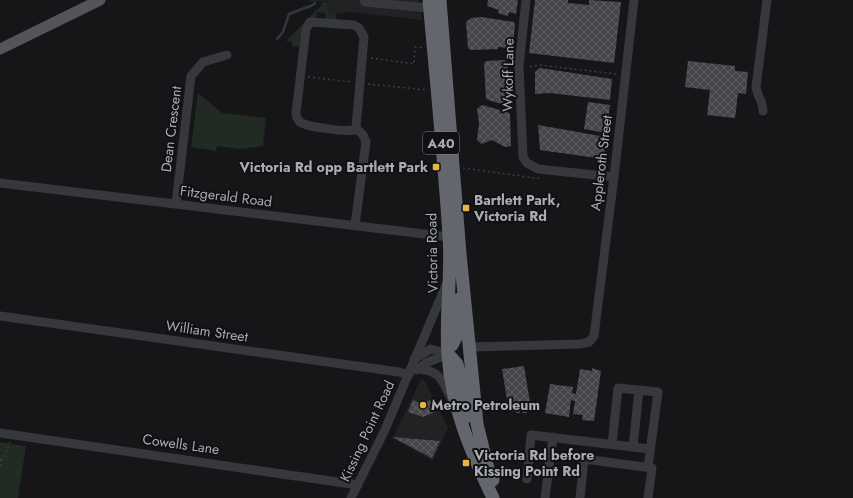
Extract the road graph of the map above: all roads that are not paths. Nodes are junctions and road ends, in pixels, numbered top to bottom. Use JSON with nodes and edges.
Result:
{"nodes":[{"id":1,"x":100,"y":0,"type":"edge"},
{"id":2,"x":364,"y":0,"type":"edge"},
{"id":3,"x":440,"y":0,"type":"edge"},
{"id":4,"x":526,"y":0,"type":"edge"},
{"id":5,"x":634,"y":0,"type":"edge"},
{"id":6,"x":766,"y":0,"type":"edge"},
{"id":7,"x":378,"y":2,"type":"edge"},
{"id":8,"x":413,"y":3,"type":"edge"},
{"id":9,"x":429,"y":4,"type":"edge"},
{"id":10,"x":0,"y":50,"type":"edge"},
{"id":11,"x":227,"y":55,"type":"dead end"},
{"id":12,"x":763,"y":111,"type":"dead end"},
{"id":13,"x":356,"y":128,"type":"junction"},
{"id":14,"x":614,"y":177,"type":"junction"},
{"id":15,"x":0,"y":183,"type":"edge"},
{"id":16,"x":176,"y":204,"type":"junction"},
{"id":17,"x":355,"y":225,"type":"junction"},
{"id":18,"x":449,"y":237,"type":"junction"},
{"id":19,"x":460,"y":254,"type":"junction"},
{"id":20,"x":449,"y":278,"type":"junction"},
{"id":21,"x":0,"y":316,"type":"edge"},
{"id":22,"x":470,"y":347,"type":"junction"},
{"id":23,"x":448,"y":354,"type":"junction"},
{"id":24,"x":413,"y":360,"type":"junction"},
{"id":25,"x":418,"y":369,"type":"junction"},
{"id":26,"x":409,"y":375,"type":"junction"},
{"id":27,"x":639,"y":390,"type":"junction"},
{"id":28,"x":456,"y":409,"type":"junction"},
{"id":29,"x":0,"y":433,"type":"edge"},
{"id":30,"x":553,"y":437,"type":"junction"},
{"id":31,"x":612,"y":444,"type":"junction"},
{"id":32,"x":633,"y":447,"type":"junction"},
{"id":33,"x":650,"y":449,"type":"junction"},
{"id":34,"x":648,"y":468,"type":"junction"},
{"id":35,"x":488,"y":469,"type":"junction"},
{"id":36,"x":527,"y":479,"type":"dead end"},
{"id":37,"x":358,"y":485,"type":"junction"},
{"id":38,"x":351,"y":498,"type":"edge"},
{"id":39,"x":493,"y":498,"type":"edge"},
{"id":40,"x":502,"y":498,"type":"edge"},
{"id":41,"x":545,"y":498,"type":"edge"},
{"id":42,"x":580,"y":498,"type":"edge"},
{"id":43,"x":648,"y":498,"type":"edge"}],
"edges":[{"from":1,"to":10,"type":"main road"},
{"from":2,"to":7,"type":"street"},
{"from":3,"to":19,"type":"highway","name":"Victoria Road","number":"A40"},
{"from":4,"to":14,"type":"street","name":"Wykoff Lane"},
{"from":5,"to":14,"type":"street","name":"Appleroth Street"},
{"from":6,"to":12,"type":"street"},
{"from":7,"to":8,"type":"street"},
{"from":8,"to":9,"type":"street"},
{"from":9,"to":18,"type":"highway","name":"Victoria Road","number":"A40"},
{"from":11,"to":16,"type":"street","name":"Dean Crescent"},
{"from":13,"to":13,"type":"street"},
{"from":13,"to":17,"type":"street"},
{"from":14,"to":22,"type":"street","name":"Appleroth Street"},
{"from":15,"to":16,"type":"street","name":"Fitzgerald Road"},
{"from":16,"to":17,"type":"street","name":"Fitzgerald Road"},
{"from":17,"to":18,"type":"street","name":"Fitzgerald Road"},
{"from":18,"to":20,"type":"highway","name":"Victoria Road","number":"A40"},
{"from":19,"to":22,"type":"highway","name":"Victoria Road","number":"A40"},
{"from":19,"to":23,"type":"highway"},
{"from":20,"to":23,"type":"highway","name":"Victoria Road","number":"A40"},
{"from":20,"to":24,"type":"street","name":"Kissing Point Road"},
{"from":21,"to":26,"type":"street","name":"William Street"},
{"from":22,"to":35,"type":"highway","name":"Victoria Road","number":"A40"},
{"from":23,"to":24,"type":"street"},
{"from":23,"to":25,"type":"street"},
{"from":23,"to":28,"type":"highway","name":"Victoria Road","number":"A40"},
{"from":23,"to":35,"type":"highway"},
{"from":24,"to":26,"type":"street","name":"Kissing Point Road"},
{"from":25,"to":26,"type":"street"},
{"from":25,"to":28,"type":"street"},
{"from":26,"to":37,"type":"street","name":"Kissing Point Road"},
{"from":27,"to":31,"type":"street"},
{"from":27,"to":32,"type":"street"},
{"from":27,"to":33,"type":"street"},
{"from":28,"to":39,"type":"highway","name":"Victoria Road","number":"A40"},
{"from":29,"to":37,"type":"street","name":"Cowells Lane"},
{"from":30,"to":31,"type":"street"},
{"from":30,"to":36,"type":"street"},
{"from":30,"to":41,"type":"street"},
{"from":31,"to":32,"type":"street"},
{"from":32,"to":33,"type":"street"},
{"from":33,"to":34,"type":"street"},
{"from":34,"to":42,"type":"street"},
{"from":34,"to":43,"type":"street"},
{"from":35,"to":40,"type":"highway","name":"Victoria Road","number":"A40"},
{"from":37,"to":38,"type":"street","name":"Kissing Point Road"}]}
